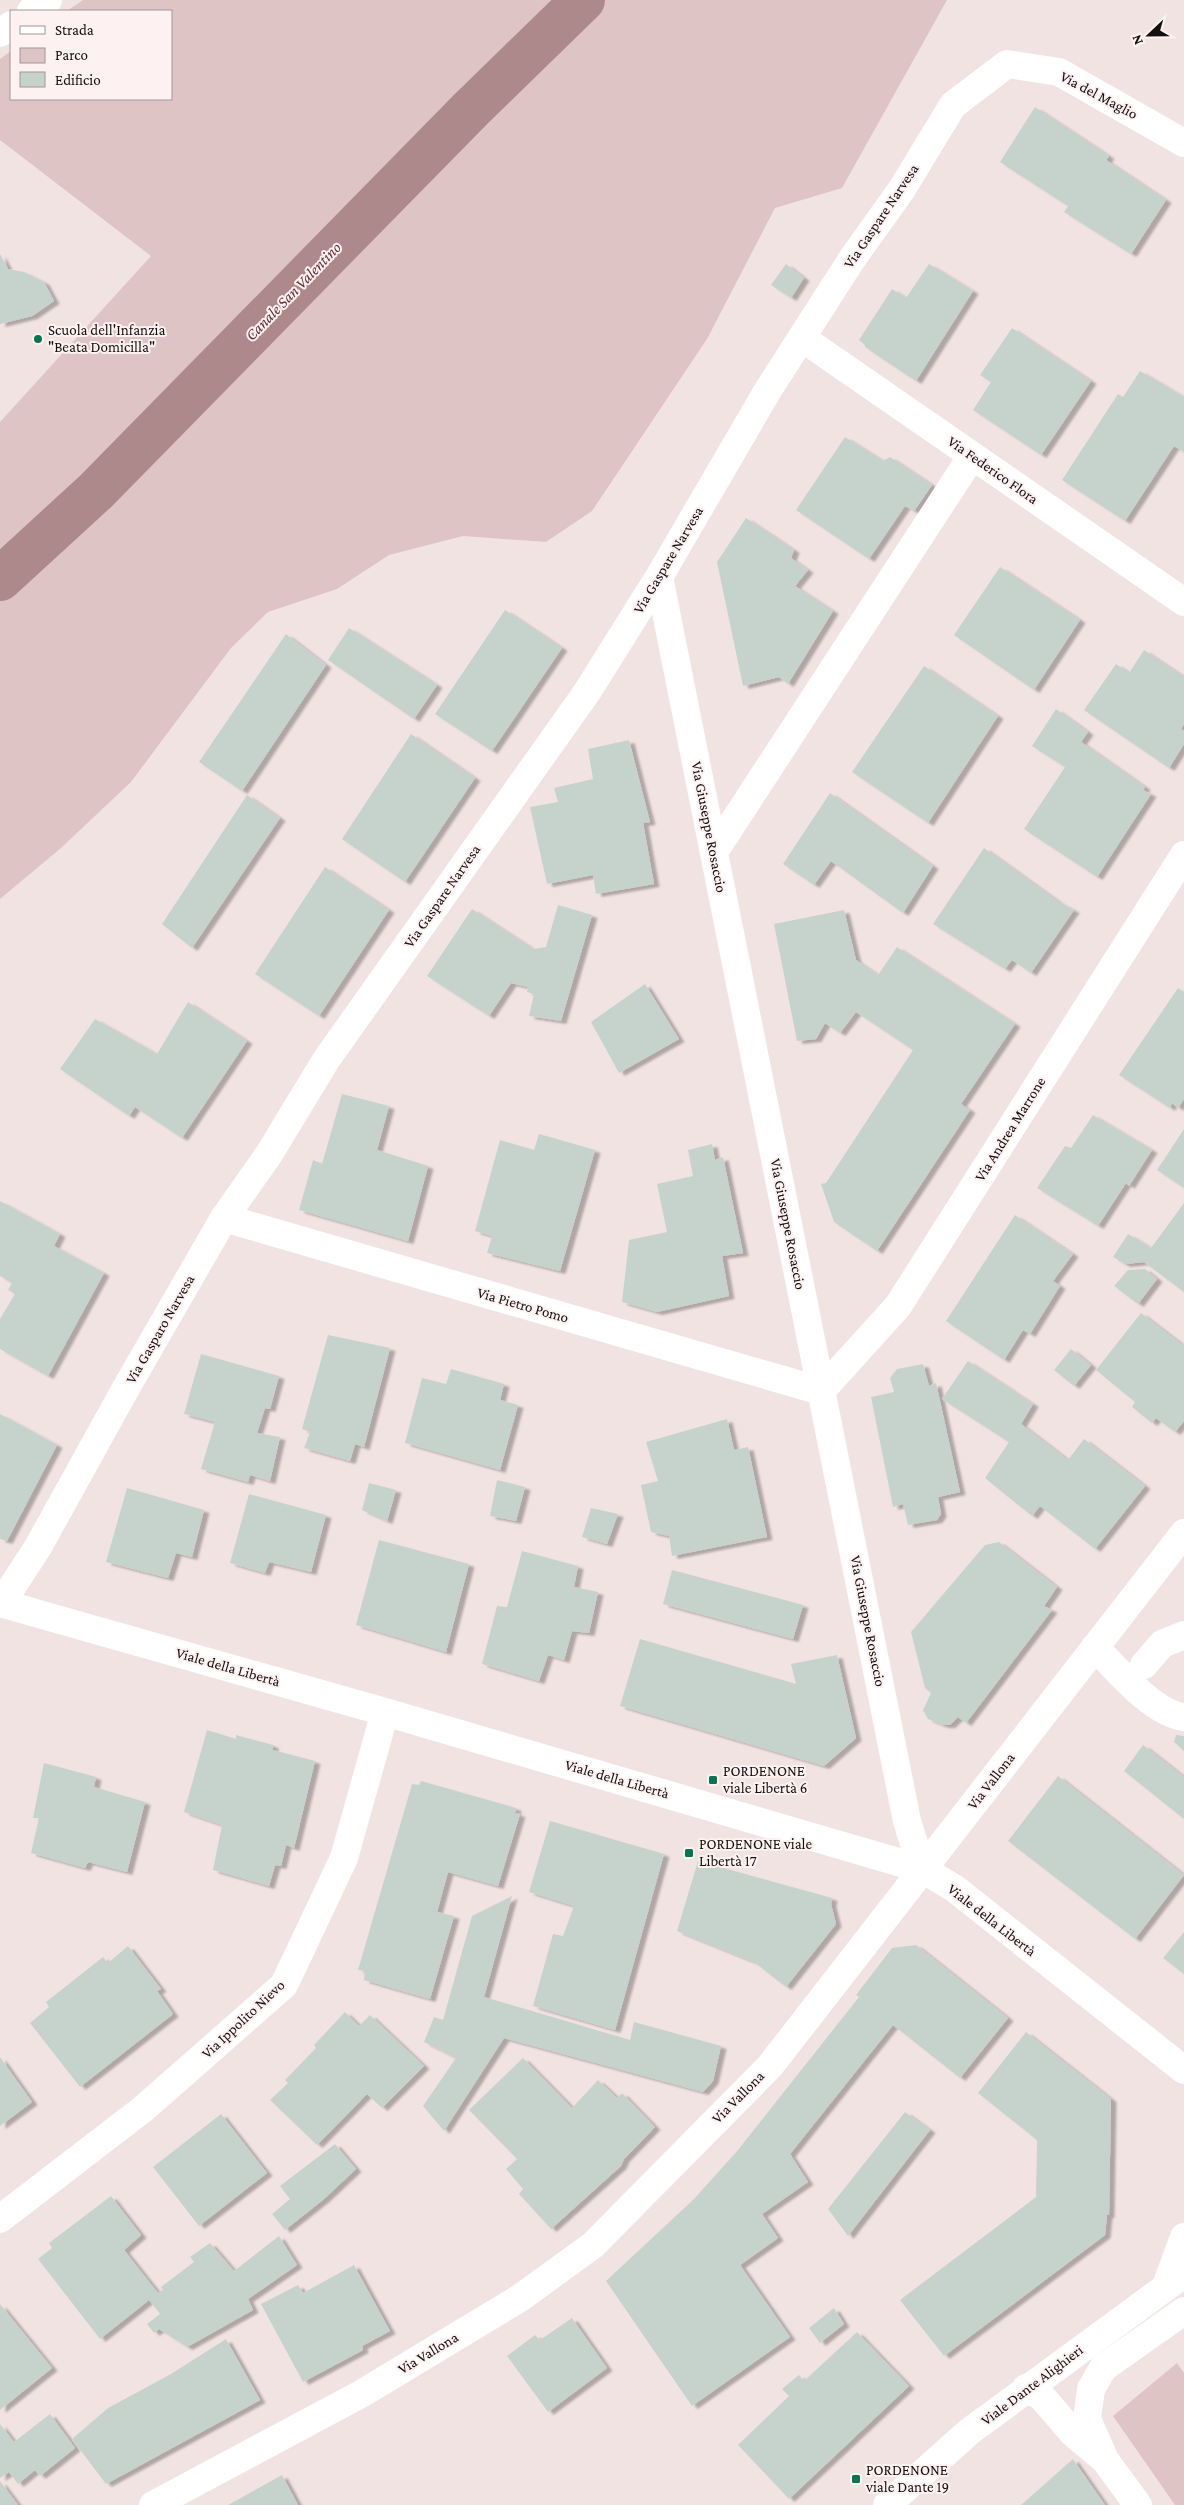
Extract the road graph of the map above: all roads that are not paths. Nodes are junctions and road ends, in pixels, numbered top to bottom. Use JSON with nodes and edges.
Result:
{"nodes":[{"id":1,"x":48,"y":0,"type":"edge"},
{"id":2,"x":33,"y":10,"type":"edge"},
{"id":3,"x":1007,"y":64,"type":"joint"},
{"id":4,"x":1184,"y":143,"type":"edge"},
{"id":5,"x":802,"y":338,"type":"junction"},
{"id":6,"x":972,"y":456,"type":"junction"},
{"id":7,"x":659,"y":577,"type":"junction"},
{"id":8,"x":1184,"y":602,"type":"edge"},
{"id":9,"x":714,"y":852,"type":"junction"},
{"id":10,"x":1184,"y":855,"type":"edge"},
{"id":11,"x":326,"y":1060,"type":"joint"},
{"id":12,"x":224,"y":1218,"type":"junction"},
{"id":13,"x":822,"y":1391,"type":"junction"},
{"id":14,"x":1184,"y":1533,"type":"edge"},
{"id":15,"x":1,"y":1604,"type":"edge"},
{"id":16,"x":1184,"y":1635,"type":"edge"},
{"id":17,"x":1095,"y":1647,"type":"junction"},
{"id":18,"x":1144,"y":1665,"type":"dead end"},
{"id":19,"x":385,"y":1712,"type":"junction"},
{"id":20,"x":1184,"y":1717,"type":"edge"},
{"id":21,"x":922,"y":1869,"type":"junction"},
{"id":22,"x":1182,"y":2074,"type":"edge"},
{"id":23,"x":0,"y":2219,"type":"edge"},
{"id":24,"x":1184,"y":2237,"type":"edge"},
{"id":25,"x":1175,"y":2280,"type":"edge"},
{"id":26,"x":1184,"y":2311,"type":"edge"},
{"id":27,"x":1026,"y":2388,"type":"junction"},
{"id":28,"x":1106,"y":2460,"type":"junction"},
{"id":29,"x":152,"y":2505,"type":"edge"},
{"id":30,"x":887,"y":2505,"type":"edge"},
{"id":31,"x":1138,"y":2505,"type":"edge"}],
"edges":[{"from":1,"to":2,"type":"street"},
{"from":3,"to":4,"type":"street","name":"Via del Maglio"},
{"from":3,"to":5,"type":"street","name":"Via Gaspare Narvesa"},
{"from":5,"to":6,"type":"street","name":"Via Federico Flora"},
{"from":5,"to":7,"type":"street","name":"Via Gaspare Narvesa"},
{"from":6,"to":8,"type":"street","name":"Via Federico Flora"},
{"from":6,"to":9,"type":"street"},
{"from":7,"to":9,"type":"street","name":"Via Giuseppe Rosaccio"},
{"from":7,"to":11,"type":"street","name":"Via Gaspare Narvesa"},
{"from":9,"to":13,"type":"street","name":"Via Giuseppe Rosaccio"},
{"from":10,"to":13,"type":"street","name":"Via Andrea Marrone"},
{"from":11,"to":12,"type":"street","name":"Via Gasparo Narvesa"},
{"from":12,"to":13,"type":"street","name":"Via Pietro Pomo"},
{"from":12,"to":15,"type":"street","name":"Via Gasparo Narvesa"},
{"from":13,"to":21,"type":"street","name":"Via Giuseppe Rosaccio"},
{"from":14,"to":17,"type":"street","name":"Via Vallona"},
{"from":15,"to":19,"type":"street","name":"Viale della Libertà"},
{"from":16,"to":18,"type":"street"},
{"from":17,"to":20,"type":"street"},
{"from":17,"to":21,"type":"street","name":"Via Vallona"},
{"from":19,"to":21,"type":"street","name":"Viale della Libertà"},
{"from":19,"to":23,"type":"street","name":"Via Ippolito Nievo"},
{"from":21,"to":22,"type":"street","name":"Viale della Libertà"},
{"from":21,"to":29,"type":"street","name":"Via Vallona"},
{"from":24,"to":25,"type":"street"},
{"from":25,"to":27,"type":"street","name":"Viale Dante Alighieri"},
{"from":26,"to":28,"type":"street"},
{"from":27,"to":28,"type":"street"},
{"from":27,"to":30,"type":"street","name":"Viale Dante Alighieri"},
{"from":28,"to":31,"type":"street"}]}
